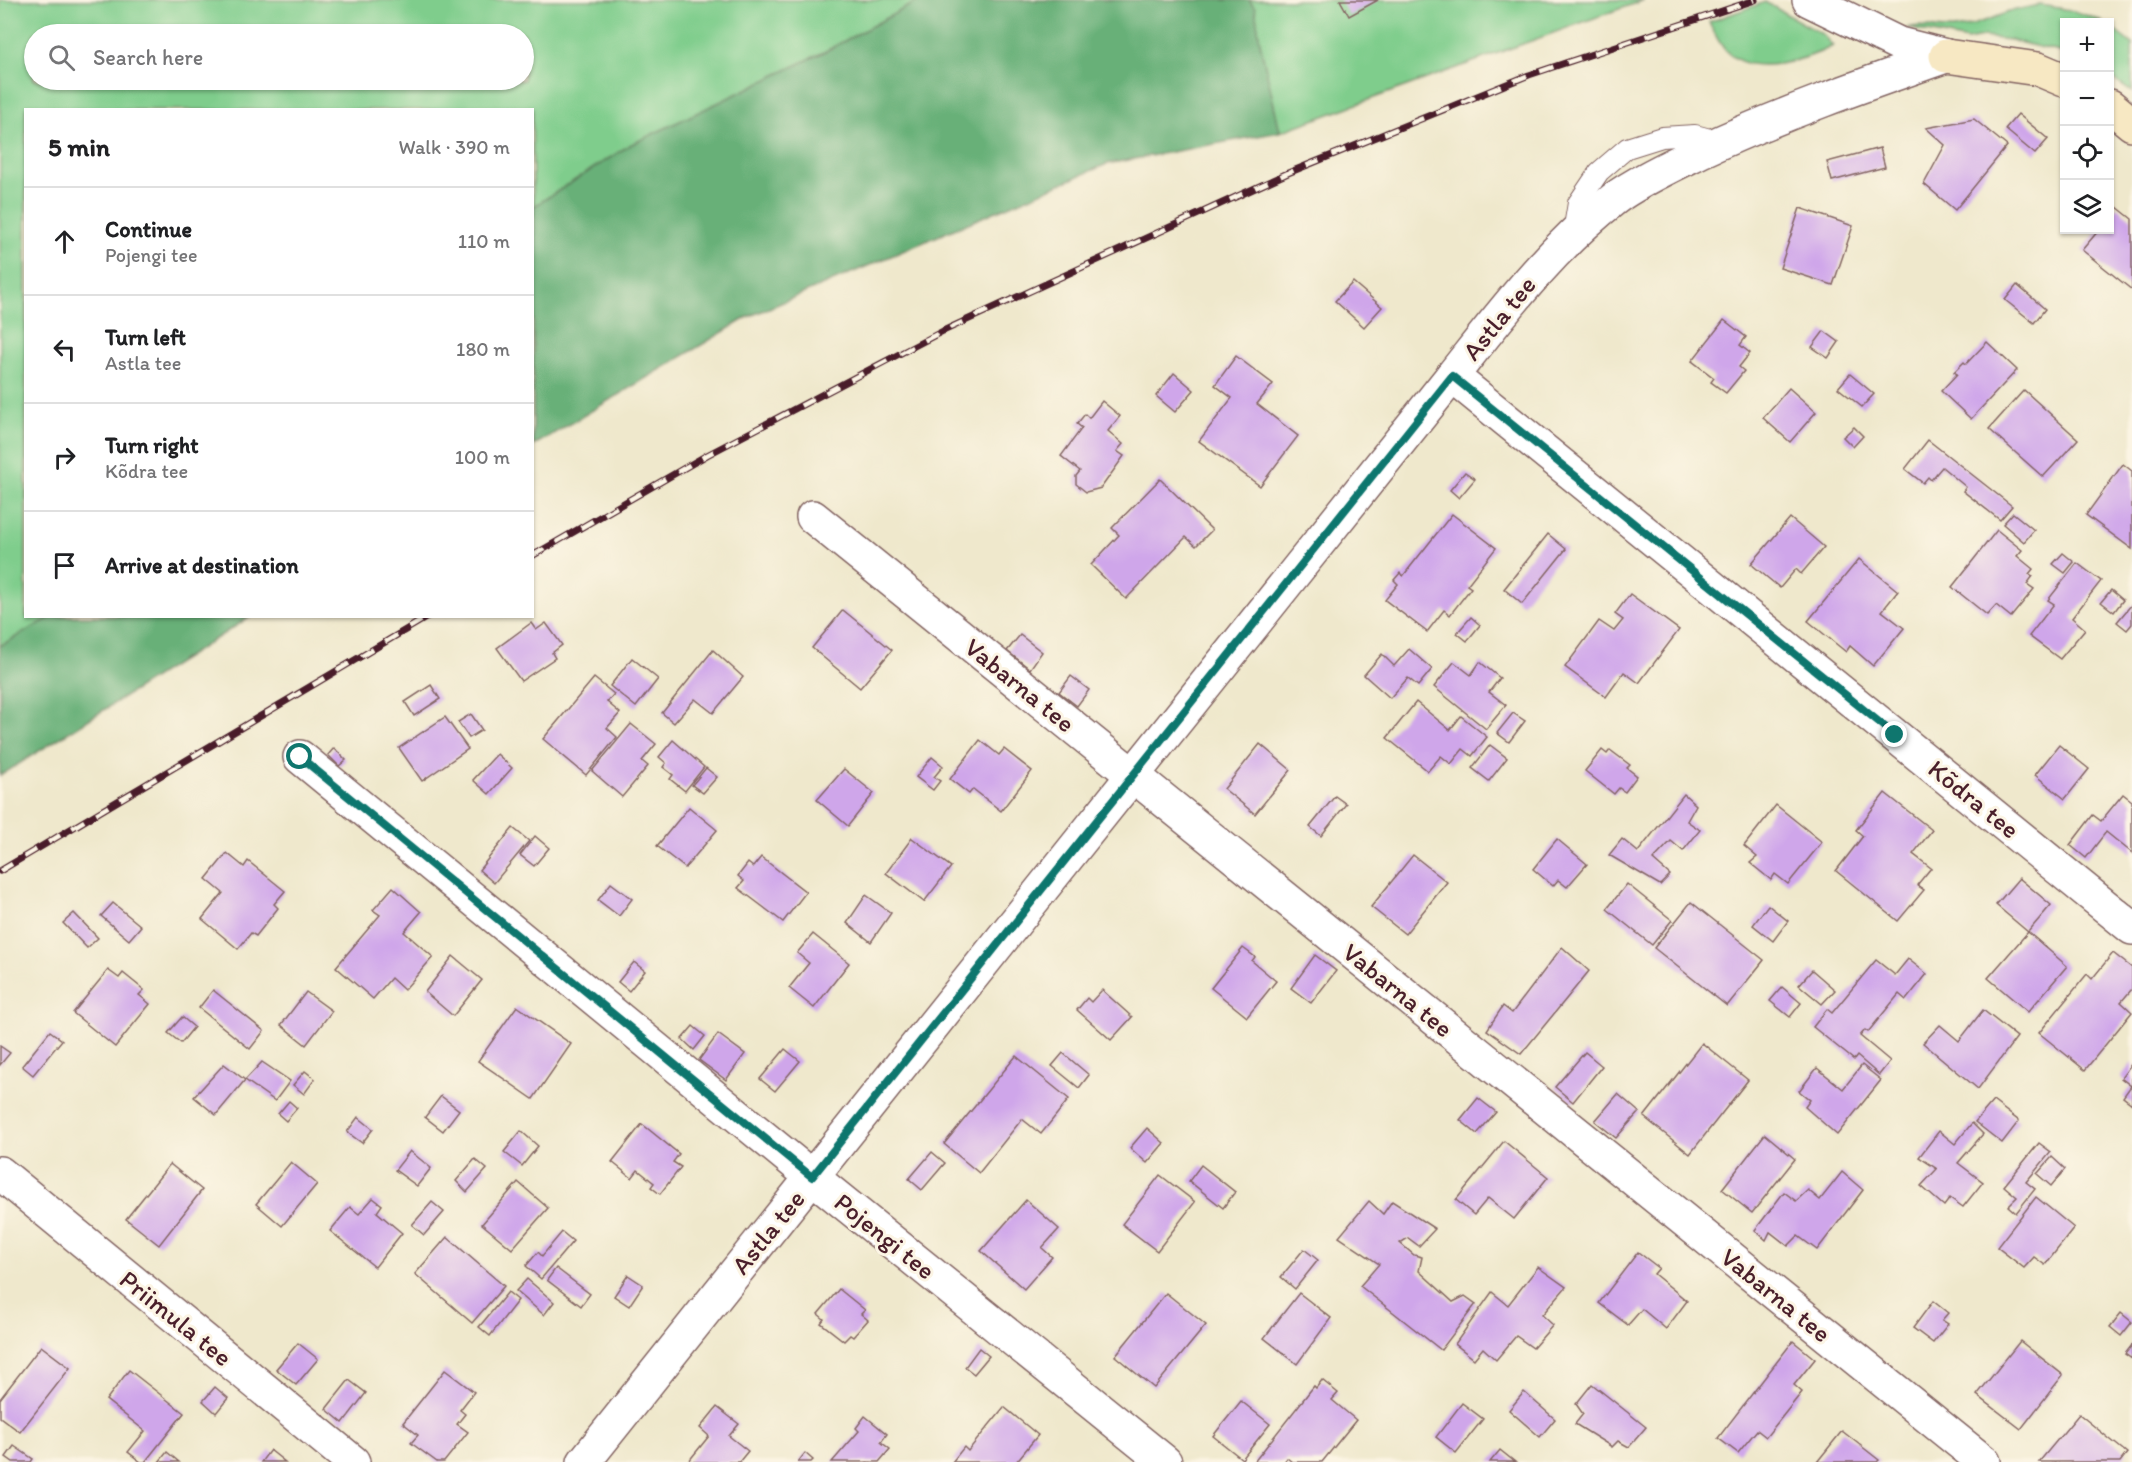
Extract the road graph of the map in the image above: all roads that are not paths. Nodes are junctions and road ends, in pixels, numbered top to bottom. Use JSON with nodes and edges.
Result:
{"nodes":[{"id":1,"x":1809,"y":0,"type":"edge"},
{"id":2,"x":1946,"y":56,"type":"junction"},
{"id":3,"x":2060,"y":78,"type":"edge"},
{"id":4,"x":2114,"y":110,"type":"edge"},
{"id":5,"x":2132,"y":124,"type":"edge"},
{"id":6,"x":1452,"y":376,"type":"junction"},
{"id":7,"x":813,"y":517,"type":"dead end"},
{"id":8,"x":300,"y":757,"type":"dead end"},
{"id":9,"x":1132,"y":776,"type":"junction"},
{"id":10,"x":2132,"y":928,"type":"edge"},
{"id":11,"x":0,"y":1173,"type":"edge"},
{"id":12,"x":812,"y":1177,"type":"junction"},
{"id":13,"x":353,"y":1462,"type":"edge"},
{"id":14,"x":584,"y":1462,"type":"edge"},
{"id":15,"x":1165,"y":1462,"type":"edge"},
{"id":16,"x":1984,"y":1462,"type":"edge"}],
"edges":[{"from":1,"to":2,"type":"street"},
{"from":2,"to":3,"type":"main road"},
{"from":2,"to":6,"type":"street","name":"Astla tee"},
{"from":4,"to":5,"type":"main road"},
{"from":6,"to":9,"type":"street","name":"Astla tee"},
{"from":6,"to":10,"type":"street","name":"Kõdra tee"},
{"from":7,"to":9,"type":"street","name":"Vabarna tee"},
{"from":8,"to":12,"type":"street","name":"Pojengi tee"},
{"from":9,"to":12,"type":"street","name":"Astla tee"},
{"from":9,"to":16,"type":"street","name":"Vabarna tee"},
{"from":11,"to":13,"type":"street","name":"Priimula tee"},
{"from":12,"to":14,"type":"street","name":"Astla tee"},
{"from":12,"to":15,"type":"street","name":"Pojengi tee"}]}
